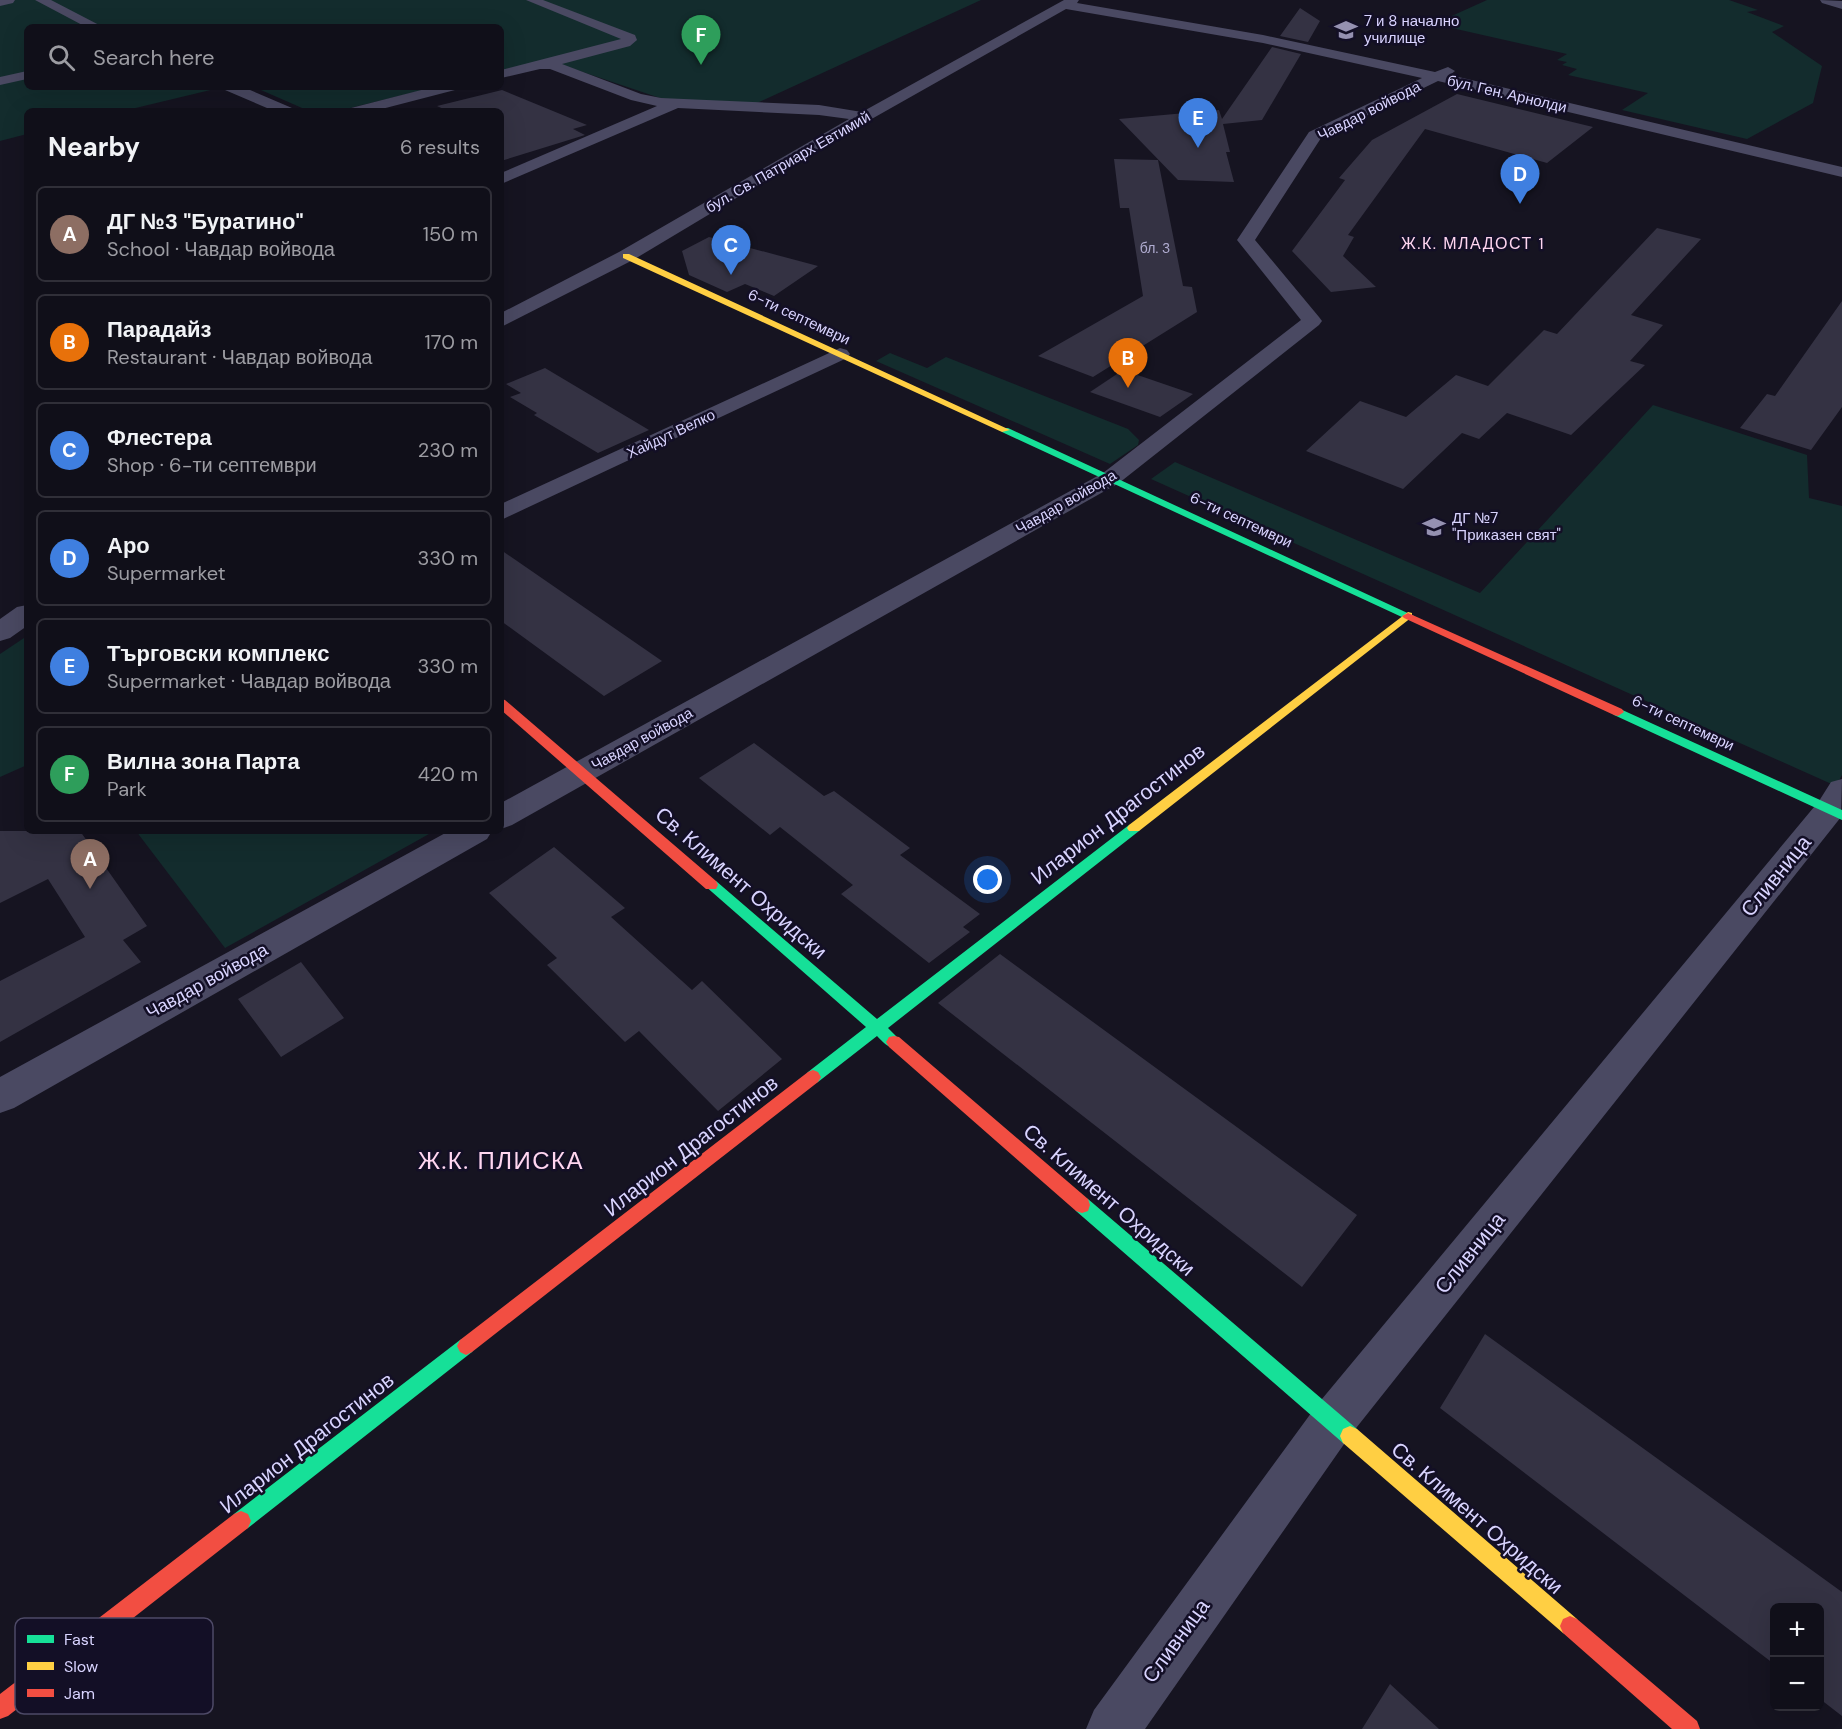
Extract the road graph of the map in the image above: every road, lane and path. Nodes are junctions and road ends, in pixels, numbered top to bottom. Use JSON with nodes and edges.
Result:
{"nodes":[{"id":1,"x":9,"y":0,"type":"edge"},
{"id":2,"x":41,"y":0,"type":"edge"},
{"id":3,"x":532,"y":0,"type":"edge"},
{"id":4,"x":1826,"y":0,"type":"edge"},
{"id":5,"x":0,"y":2,"type":"edge"},
{"id":6,"x":1072,"y":2,"type":"edge"},
{"id":7,"x":1842,"y":5,"type":"edge"},
{"id":8,"x":90,"y":24,"type":"edge"},
{"id":9,"x":546,"y":64,"type":"junction"},
{"id":10,"x":504,"y":73,"type":"edge"},
{"id":11,"x":1443,"y":74,"type":"junction"},
{"id":12,"x":24,"y":76,"type":"edge"},
{"id":13,"x":0,"y":81,"type":"edge"},
{"id":14,"x":237,"y":90,"type":"edge"},
{"id":15,"x":438,"y":90,"type":"edge"},
{"id":16,"x":673,"y":105,"type":"junction"},
{"id":17,"x":280,"y":108,"type":"edge"},
{"id":18,"x":368,"y":108,"type":"edge"},
{"id":19,"x":865,"y":117,"type":"junction"},
{"id":20,"x":1842,"y":163,"type":"edge"},
{"id":21,"x":1842,"y":172,"type":"edge"},
{"id":22,"x":504,"y":178,"type":"edge"},
{"id":23,"x":626,"y":256,"type":"junction"},
{"id":24,"x":504,"y":319,"type":"edge"},
{"id":25,"x":840,"y":354,"type":"junction"},
{"id":26,"x":1111,"y":478,"type":"junction"},
{"id":27,"x":504,"y":512,"type":"edge"},
{"id":28,"x":24,"y":615,"type":"edge"},
{"id":29,"x":1408,"y":615,"type":"junction"},
{"id":30,"x":0,"y":632,"type":"edge"},
{"id":31,"x":504,"y":706,"type":"edge"},
{"id":32,"x":581,"y":772,"type":"junction"},
{"id":33,"x":1838,"y":804,"type":"edge"},
{"id":34,"x":504,"y":815,"type":"edge"},
{"id":35,"x":471,"y":834,"type":"edge"},
{"id":36,"x":877,"y":1028,"type":"junction"},
{"id":37,"x":0,"y":1096,"type":"edge"},
{"id":38,"x":1333,"y":1421,"type":"junction"},
{"id":39,"x":116,"y":1618,"type":"edge"},
{"id":40,"x":15,"y":1696,"type":"edge"},
{"id":41,"x":0,"y":1708,"type":"edge"},
{"id":42,"x":1113,"y":1729,"type":"edge"},
{"id":43,"x":1689,"y":1729,"type":"edge"}],
"edges":[{"from":1,"to":5,"type":"street"},
{"from":2,"to":8,"type":"street"},
{"from":3,"to":9,"type":"street"},
{"from":4,"to":7,"type":"street"},
{"from":6,"to":11,"type":"street","name":"бул. Ген. Арнолди"},
{"from":6,"to":19,"type":"street","name":"бул. Св. Патриарх Евтимий"},
{"from":9,"to":10,"type":"street"},
{"from":9,"to":16,"type":"street"},
{"from":11,"to":20,"type":"street","name":"бул. Ген. Арнолди"},
{"from":11,"to":21,"type":"street","name":"бул. Ген. Арнолди"},
{"from":11,"to":26,"type":"street","name":"Чавдар войвода"},
{"from":12,"to":13,"type":"street"},
{"from":14,"to":17,"type":"street"},
{"from":15,"to":18,"type":"street"},
{"from":16,"to":19,"type":"street"},
{"from":16,"to":22,"type":"street"},
{"from":19,"to":23,"type":"street","name":"бул. Св. Патриарх Евтимий"},
{"from":23,"to":24,"type":"street","name":"бул. Св. Патриарх Евтимий"},
{"from":23,"to":25,"type":"street","name":"6-ти септември"},
{"from":25,"to":26,"type":"street","name":"6-ти септември"},
{"from":25,"to":27,"type":"street","name":"Хайдут Велко"},
{"from":26,"to":29,"type":"street","name":"6-ти септември"},
{"from":26,"to":32,"type":"street","name":"Чавдар войвода"},
{"from":28,"to":30,"type":"street"},
{"from":29,"to":33,"type":"street","name":"6-ти септември"},
{"from":29,"to":36,"type":"street","name":"Иларион Драгостинов"},
{"from":31,"to":32,"type":"street","name":"Св. Климент Охридски"},
{"from":32,"to":34,"type":"street","name":"Чавдар войвода"},
{"from":32,"to":36,"type":"street","name":"Св. Климент Охридски"},
{"from":33,"to":38,"type":"street","name":"Сливница"},
{"from":35,"to":37,"type":"street","name":"Чавдар войвода"},
{"from":36,"to":38,"type":"street","name":"Св. Климент Охридски"},
{"from":36,"to":39,"type":"street","name":"Иларион Драгостинов"},
{"from":38,"to":42,"type":"street","name":"Сливница"},
{"from":38,"to":43,"type":"street","name":"Св. Климент Охридски"},
{"from":40,"to":41,"type":"street","name":"Иларион Драгостинов"}]}
